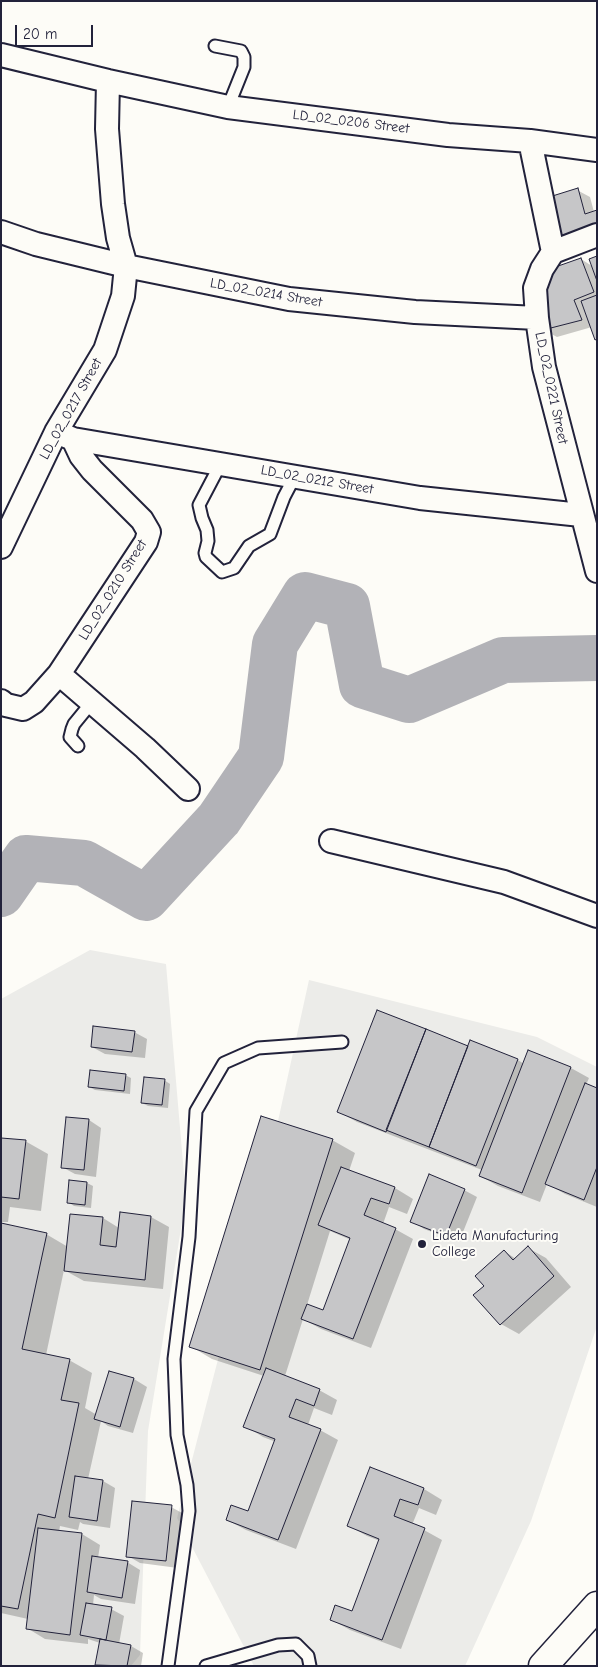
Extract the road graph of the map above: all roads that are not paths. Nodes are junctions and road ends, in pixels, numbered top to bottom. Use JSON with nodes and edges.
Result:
{"nodes":[{"id":1,"x":215,"y":46,"type":"dead end"},
{"id":2,"x":1,"y":55,"type":"edge"},
{"id":3,"x":108,"y":81,"type":"junction"},
{"id":4,"x":228,"y":107,"type":"junction"},
{"id":5,"x":530,"y":140,"type":"junction"},
{"id":6,"x":597,"y":150,"type":"edge"},
{"id":7,"x":1,"y":232,"type":"edge"},
{"id":8,"x":597,"y":235,"type":"edge"},
{"id":9,"x":553,"y":252,"type":"junction"},
{"id":10,"x":126,"y":266,"type":"junction"},
{"id":11,"x":537,"y":318,"type":"junction"},
{"id":12,"x":64,"y":435,"type":"junction"},
{"id":13,"x":220,"y":464,"type":"junction"},
{"id":14,"x":295,"y":476,"type":"junction"},
{"id":15,"x":581,"y":514,"type":"junction"},
{"id":16,"x":1,"y":547,"type":"edge"},
{"id":17,"x":597,"y":572,"type":"edge"},
{"id":18,"x":59,"y":674,"type":"junction"},
{"id":19,"x":1,"y":701,"type":"edge"},
{"id":20,"x":92,"y":702,"type":"junction"},
{"id":21,"x":78,"y":746,"type":"dead end"},
{"id":22,"x":188,"y":789,"type":"dead end"},
{"id":23,"x":331,"y":841,"type":"dead end"},
{"id":24,"x":597,"y":916,"type":"edge"},
{"id":25,"x":342,"y":1042,"type":"dead end"},
{"id":26,"x":597,"y":1606,"type":"edge"},
{"id":27,"x":168,"y":1666,"type":"edge"},
{"id":28,"x":206,"y":1666,"type":"edge"},
{"id":29,"x":310,"y":1666,"type":"edge"},
{"id":30,"x":543,"y":1666,"type":"edge"}],
"edges":[{"from":1,"to":4,"type":"lane"},
{"from":2,"to":3,"type":"street","name":"LD_02_0206 Street"},
{"from":3,"to":4,"type":"street","name":"LD_02_0206 Street"},
{"from":3,"to":10,"type":"street"},
{"from":4,"to":5,"type":"street","name":"LD_02_0206 Street"},
{"from":5,"to":6,"type":"street","name":"LD_02_0206 Street"},
{"from":5,"to":9,"type":"street"},
{"from":7,"to":10,"type":"street","name":"LD_02_0214 Street"},
{"from":8,"to":9,"type":"street"},
{"from":9,"to":11,"type":"street","name":"LD_02_0221 Street"},
{"from":10,"to":11,"type":"street","name":"LD_02_0214 Street"},
{"from":10,"to":12,"type":"street","name":"LD_02_0217 Street"},
{"from":11,"to":15,"type":"street","name":"LD_02_0221 Street"},
{"from":12,"to":13,"type":"street","name":"LD_02_0212 Street"},
{"from":12,"to":16,"type":"street","name":"LD_02_0217 Street"},
{"from":12,"to":18,"type":"street","name":"LD_02_0210 Street"},
{"from":13,"to":14,"type":"street","name":"LD_02_0212 Street"},
{"from":13,"to":14,"type":"lane"},
{"from":14,"to":15,"type":"street","name":"LD_02_0212 Street"},
{"from":15,"to":17,"type":"street","name":"LD_02_0221 Street"},
{"from":18,"to":19,"type":"street","name":"LD_02_0210 Street"},
{"from":18,"to":20,"type":"street"},
{"from":20,"to":21,"type":"lane"},
{"from":20,"to":22,"type":"street"},
{"from":23,"to":24,"type":"street"},
{"from":25,"to":27,"type":"lane"},
{"from":26,"to":30,"type":"main road"},
{"from":28,"to":29,"type":"lane"}]}
